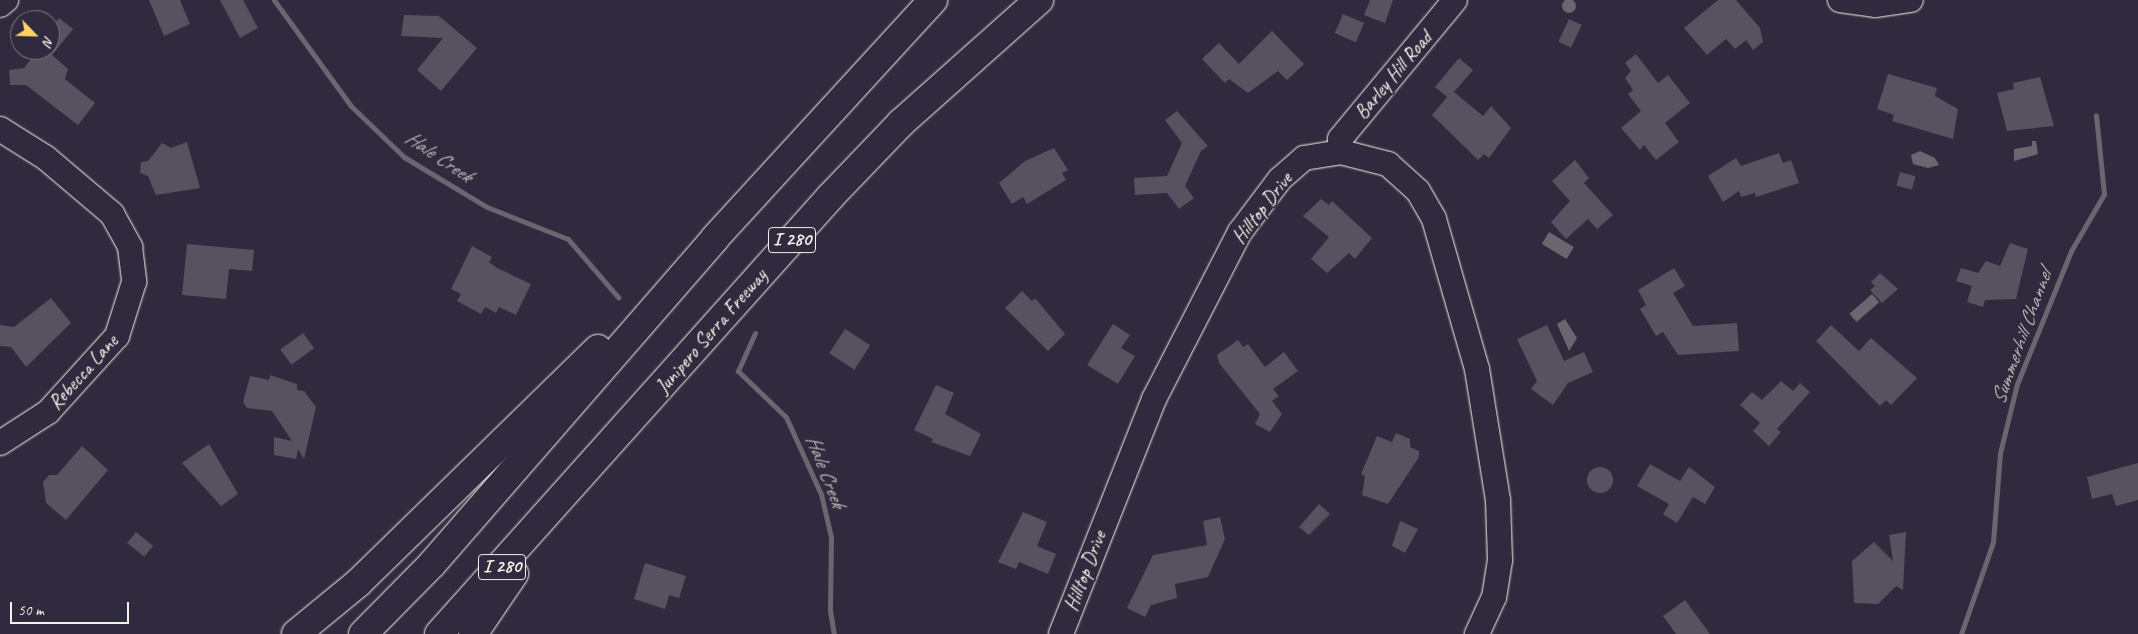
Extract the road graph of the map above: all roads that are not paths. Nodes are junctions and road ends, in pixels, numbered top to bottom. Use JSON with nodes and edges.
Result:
{"nodes":[{"id":1,"x":6,"y":0,"type":"edge"},
{"id":2,"x":933,"y":0,"type":"edge"},
{"id":3,"x":1039,"y":0,"type":"edge"},
{"id":4,"x":1456,"y":0,"type":"edge"},
{"id":5,"x":1840,"y":0,"type":"edge"},
{"id":6,"x":1912,"y":0,"type":"edge"},
{"id":7,"x":0,"y":5,"type":"edge"},
{"id":8,"x":0,"y":129,"type":"edge"},
{"id":9,"x":1341,"y":152,"type":"junction"},
{"id":10,"x":715,"y":238,"type":"junction"},
{"id":11,"x":0,"y":443,"type":"edge"},
{"id":12,"x":563,"y":498,"type":"junction"},
{"id":13,"x":296,"y":634,"type":"edge"},
{"id":14,"x":363,"y":634,"type":"edge"},
{"id":15,"x":439,"y":634,"type":"edge"},
{"id":16,"x":473,"y":634,"type":"edge"},
{"id":17,"x":1061,"y":634,"type":"edge"},
{"id":18,"x":1477,"y":634,"type":"edge"}],
"edges":[{"from":1,"to":7,"type":"street"},
{"from":2,"to":10,"type":"highway","number":"I 280"},
{"from":3,"to":12,"type":"highway","name":"Junipero Serra Freeway","number":"I 280"},
{"from":4,"to":9,"type":"street","name":"Barley Hill Road"},
{"from":5,"to":6,"type":"street"},
{"from":8,"to":11,"type":"street","name":"Rebecca Lane"},
{"from":9,"to":17,"type":"street","name":"Hilltop Drive"},
{"from":9,"to":18,"type":"street","name":"Hilltop Drive"},
{"from":10,"to":13,"type":"highway"},
{"from":10,"to":14,"type":"highway","number":"I 280"},
{"from":12,"to":15,"type":"highway","name":"Junipero Serra Freeway","number":"I 280"},
{"from":12,"to":16,"type":"highway"}]}
